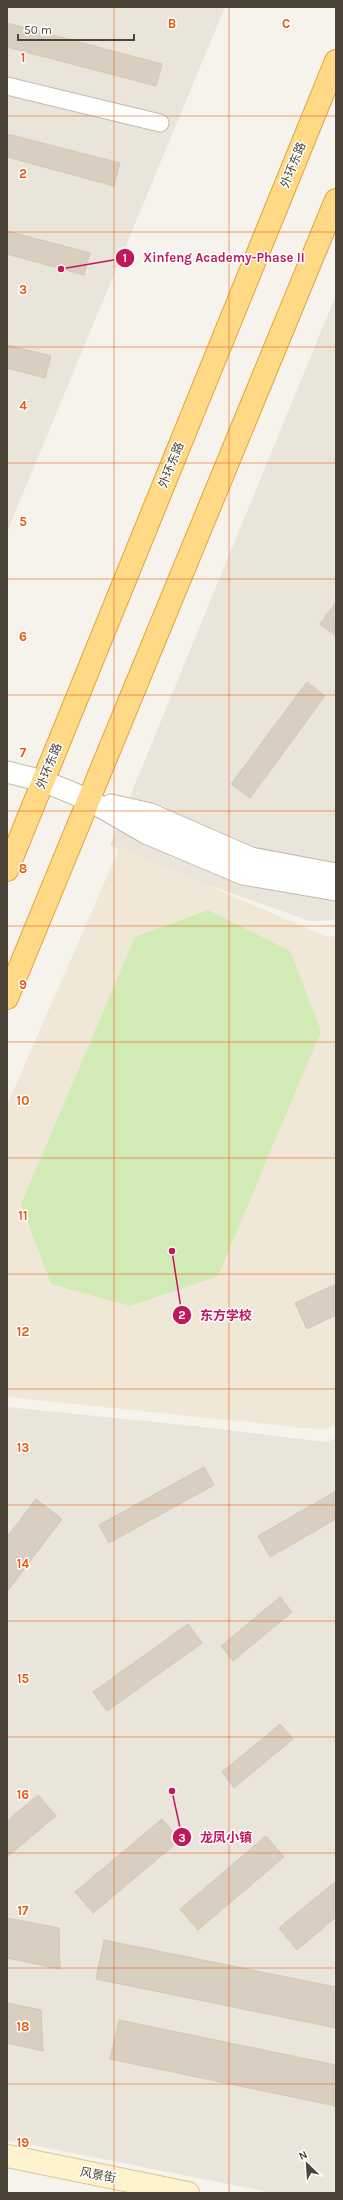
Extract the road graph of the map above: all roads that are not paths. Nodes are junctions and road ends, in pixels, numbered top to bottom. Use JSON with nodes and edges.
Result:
{"nodes":[{"id":1,"x":336,"y":61,"type":"edge"},
{"id":2,"x":7,"y":86,"type":"edge"},
{"id":3,"x":160,"y":123,"type":"dead end"},
{"id":4,"x":336,"y":200,"type":"edge"},
{"id":5,"x":7,"y":772,"type":"edge"},
{"id":6,"x":43,"y":781,"type":"junction"},
{"id":7,"x":87,"y":799,"type":"junction"},
{"id":8,"x":7,"y":870,"type":"edge"},
{"id":9,"x":336,"y":874,"type":"edge"},
{"id":10,"x":336,"y":890,"type":"edge"},
{"id":11,"x":7,"y":998,"type":"edge"},
{"id":12,"x":7,"y":2156,"type":"edge"},
{"id":13,"x":188,"y":2193,"type":"edge"}],
"edges":[{"from":1,"to":6,"type":"highway","name":"外环东路"},
{"from":2,"to":3,"type":"street"},
{"from":4,"to":7,"type":"highway"},
{"from":5,"to":6,"type":"street"},
{"from":6,"to":7,"type":"street"},
{"from":6,"to":8,"type":"highway","name":"外环东路"},
{"from":7,"to":9,"type":"street"},
{"from":7,"to":10,"type":"street"},
{"from":7,"to":11,"type":"highway"},
{"from":12,"to":13,"type":"main road","name":"风景街"}]}
